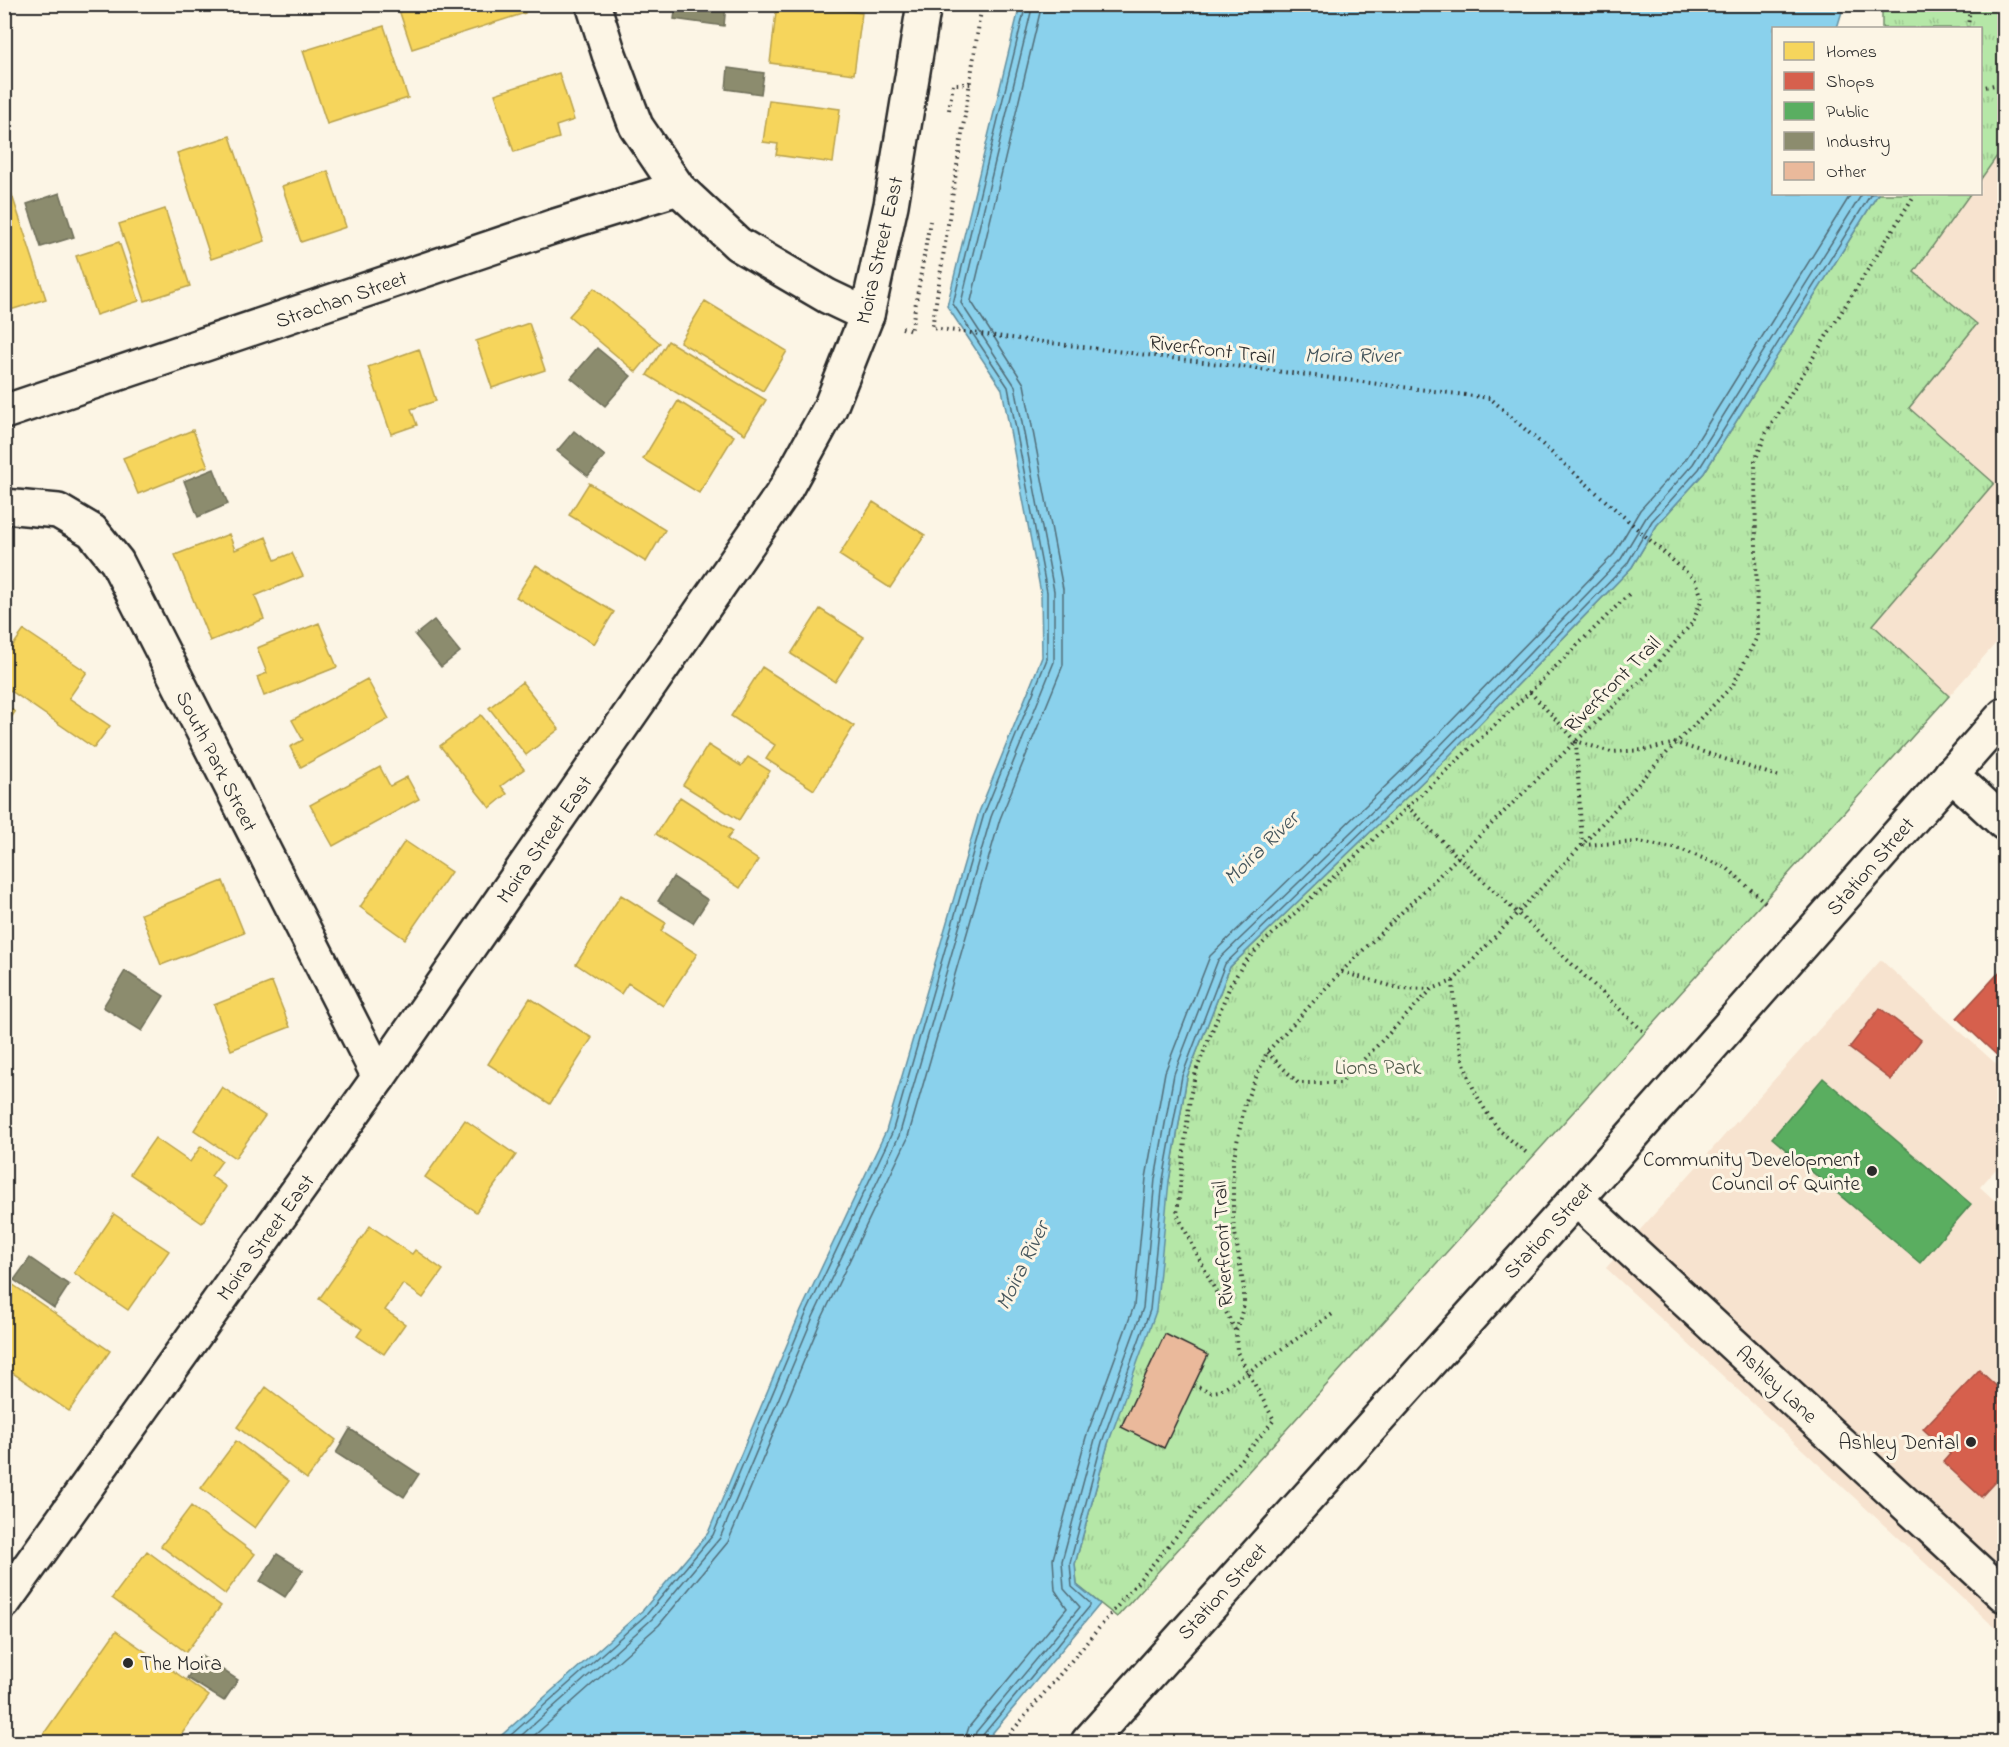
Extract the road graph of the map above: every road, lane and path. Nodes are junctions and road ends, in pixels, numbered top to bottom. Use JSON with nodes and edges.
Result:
{"nodes":[{"id":1,"x":593,"y":4,"type":"edge"},
{"id":2,"x":924,"y":4,"type":"edge"},
{"id":3,"x":982,"y":4,"type":"edge"},
{"id":4,"x":1970,"y":4,"type":"edge"},
{"id":5,"x":1968,"y":27,"type":"edge"},
{"id":6,"x":2004,"y":83,"type":"edge"},
{"id":7,"x":1982,"y":88,"type":"edge"},
{"id":8,"x":678,"y":188,"type":"junction"},
{"id":9,"x":1913,"y":195,"type":"edge"},
{"id":10,"x":867,"y":315,"type":"junction"},
{"id":11,"x":4,"y":412,"type":"edge"},
{"id":12,"x":4,"y":506,"type":"edge"},
{"id":13,"x":1631,"y":592,"type":"dead end"},
{"id":14,"x":1530,"y":692,"type":"junction"},
{"id":15,"x":2004,"y":715,"type":"edge"},
{"id":16,"x":1576,"y":741,"type":"junction"},
{"id":17,"x":1676,"y":743,"type":"junction"},
{"id":18,"x":1951,"y":774,"type":"junction"},
{"id":19,"x":1780,"y":777,"type":"dead end"},
{"id":20,"x":1407,"y":806,"type":"junction"},
{"id":21,"x":2004,"y":823,"type":"edge"},
{"id":22,"x":1582,"y":845,"type":"junction"},
{"id":23,"x":1458,"y":857,"type":"junction"},
{"id":24,"x":1766,"y":903,"type":"dead end"},
{"id":25,"x":1518,"y":913,"type":"junction"},
{"id":26,"x":1341,"y":972,"type":"junction"},
{"id":27,"x":1453,"y":981,"type":"junction"},
{"id":28,"x":1432,"y":989,"type":"junction"},
{"id":29,"x":1644,"y":1032,"type":"dead end"},
{"id":30,"x":1267,"y":1052,"type":"junction"},
{"id":31,"x":379,"y":1077,"type":"junction"},
{"id":32,"x":1529,"y":1155,"type":"dead end"},
{"id":33,"x":1576,"y":1199,"type":"junction"},
{"id":34,"x":1334,"y":1313,"type":"dead end"},
{"id":35,"x":1236,"y":1331,"type":"junction"},
{"id":36,"x":1247,"y":1373,"type":"junction"},
{"id":37,"x":1199,"y":1387,"type":"dead end"},
{"id":38,"x":2004,"y":1595,"type":"edge"},
{"id":39,"x":4,"y":1602,"type":"edge"},
{"id":40,"x":1003,"y":1743,"type":"edge"},
{"id":41,"x":1088,"y":1743,"type":"edge"}],
"edges":[{"from":1,"to":8,"type":"street"},
{"from":2,"to":10,"type":"street","name":"Moira Street East"},
{"from":3,"to":16,"type":"path","name":"Riverfront Trail"},
{"from":4,"to":5,"type":"path"},
{"from":6,"to":7,"type":"path"},
{"from":8,"to":10,"type":"street"},
{"from":8,"to":11,"type":"street","name":"Strachan Street"},
{"from":9,"to":17,"type":"path"},
{"from":10,"to":31,"type":"street","name":"Moira Street East"},
{"from":12,"to":31,"type":"street","name":"South Park Street"},
{"from":13,"to":14,"type":"path"},
{"from":14,"to":16,"type":"path"},
{"from":14,"to":20,"type":"path"},
{"from":15,"to":18,"type":"street","name":"Station Street"},
{"from":16,"to":17,"type":"path"},
{"from":16,"to":22,"type":"path"},
{"from":16,"to":23,"type":"path","name":"Riverfront Trail"},
{"from":17,"to":19,"type":"path"},
{"from":17,"to":22,"type":"path"},
{"from":18,"to":21,"type":"street"},
{"from":18,"to":33,"type":"street","name":"Station Street"},
{"from":20,"to":23,"type":"path"},
{"from":20,"to":35,"type":"path"},
{"from":22,"to":24,"type":"path"},
{"from":22,"to":25,"type":"path"},
{"from":23,"to":25,"type":"path"},
{"from":23,"to":26,"type":"path","name":"Riverfront Trail"},
{"from":25,"to":27,"type":"path"},
{"from":25,"to":29,"type":"path"},
{"from":26,"to":28,"type":"path"},
{"from":26,"to":30,"type":"path","name":"Riverfront Trail"},
{"from":27,"to":28,"type":"path"},
{"from":27,"to":32,"type":"path"},
{"from":28,"to":30,"type":"path"},
{"from":30,"to":35,"type":"path","name":"Riverfront Trail"},
{"from":31,"to":39,"type":"street","name":"Moira Street East"},
{"from":33,"to":38,"type":"street","name":"Ashley Lane"},
{"from":33,"to":41,"type":"street","name":"Station Street"},
{"from":34,"to":36,"type":"path"},
{"from":35,"to":36,"type":"path","name":"Riverfront Trail"},
{"from":36,"to":37,"type":"path"},
{"from":36,"to":40,"type":"path","name":"Riverfront Trail"}]}
